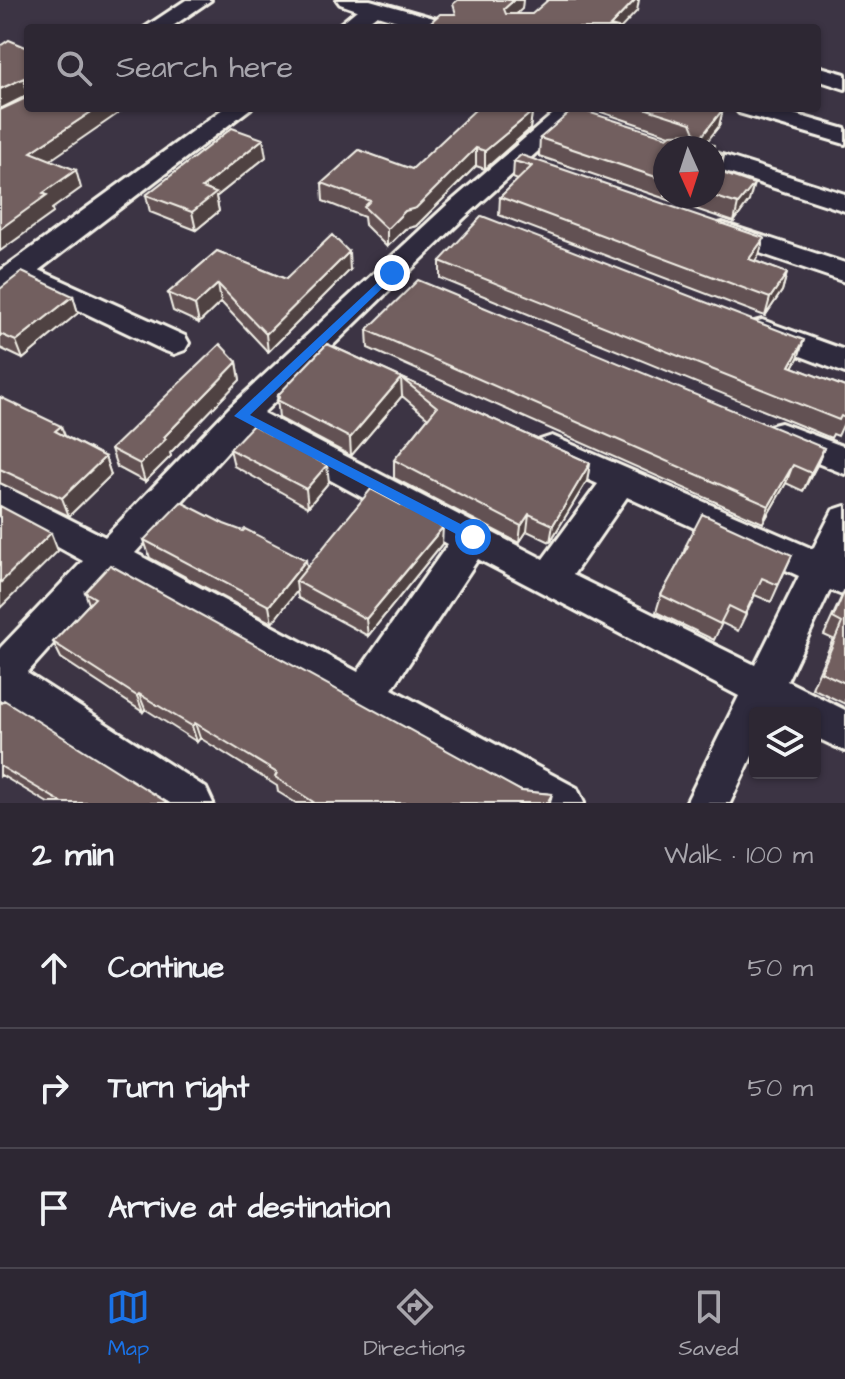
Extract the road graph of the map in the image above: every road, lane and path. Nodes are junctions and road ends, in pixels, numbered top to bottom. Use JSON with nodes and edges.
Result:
{"nodes":[{"id":1,"x":201,"y":0,"type":"edge"},
{"id":2,"x":347,"y":0,"type":"edge"},
{"id":3,"x":373,"y":8,"type":"junction"},
{"id":4,"x":162,"y":24,"type":"edge"},
{"id":5,"x":351,"y":24,"type":"edge"},
{"id":6,"x":429,"y":24,"type":"edge"},
{"id":7,"x":821,"y":74,"type":"edge"},
{"id":8,"x":845,"y":82,"type":"edge"},
{"id":9,"x":234,"y":112,"type":"edge"},
{"id":10,"x":761,"y":112,"type":"edge"},
{"id":11,"x":580,"y":114,"type":"edge"},
{"id":12,"x":845,"y":137,"type":"edge"},
{"id":13,"x":517,"y":160,"type":"junction"},
{"id":14,"x":725,"y":164,"type":"edge"},
{"id":15,"x":547,"y":170,"type":"edge"},
{"id":16,"x":845,"y":203,"type":"edge"},
{"id":17,"x":696,"y":222,"type":"edge"},
{"id":18,"x":392,"y":273,"type":"junction"},
{"id":19,"x":845,"y":273,"type":"edge"},
{"id":20,"x":10,"y":278,"type":"edge"},
{"id":21,"x":421,"y":285,"type":"edge"},
{"id":22,"x":730,"y":317,"type":"edge"},
{"id":23,"x":174,"y":343,"type":"dead end"},
{"id":24,"x":845,"y":362,"type":"edge"},
{"id":25,"x":240,"y":416,"type":"junction"},
{"id":26,"x":757,"y":425,"type":"edge"},
{"id":27,"x":520,"y":434,"type":"edge"},
{"id":28,"x":845,"y":461,"type":"edge"},
{"id":29,"x":620,"y":480,"type":"junction"},
{"id":30,"x":0,"y":498,"type":"edge"},
{"id":31,"x":845,"y":520,"type":"edge"},
{"id":32,"x":473,"y":537,"type":"junction"},
{"id":33,"x":111,"y":559,"type":"junction"},
{"id":34,"x":833,"y":575,"type":"edge"},
{"id":35,"x":549,"y":580,"type":"junction"},
{"id":36,"x":0,"y":676,"type":"edge"},
{"id":37,"x":766,"y":687,"type":"junction"},
{"id":38,"x":365,"y":695,"type":"junction"},
{"id":39,"x":801,"y":707,"type":"edge"},
{"id":40,"x":821,"y":718,"type":"edge"},
{"id":41,"x":845,"y":732,"type":"edge"},
{"id":42,"x":191,"y":803,"type":"edge"},
{"id":43,"x":562,"y":803,"type":"edge"},
{"id":44,"x":708,"y":803,"type":"edge"}],
"edges":[{"from":1,"to":4,"type":"street"},
{"from":2,"to":3,"type":"street"},
{"from":3,"to":5,"type":"street"},
{"from":3,"to":6,"type":"street"},
{"from":7,"to":8,"type":"street"},
{"from":9,"to":20,"type":"street"},
{"from":10,"to":12,"type":"street"},
{"from":11,"to":13,"type":"street"},
{"from":13,"to":15,"type":"street"},
{"from":13,"to":18,"type":"street"},
{"from":14,"to":16,"type":"street"},
{"from":17,"to":19,"type":"street"},
{"from":18,"to":21,"type":"street"},
{"from":18,"to":25,"type":"street"},
{"from":20,"to":23,"type":"street"},
{"from":22,"to":24,"type":"street"},
{"from":25,"to":32,"type":"street"},
{"from":25,"to":33,"type":"street"},
{"from":26,"to":28,"type":"street"},
{"from":27,"to":29,"type":"street"},
{"from":29,"to":34,"type":"street"},
{"from":29,"to":35,"type":"street"},
{"from":30,"to":33,"type":"street"},
{"from":31,"to":34,"type":"street"},
{"from":32,"to":35,"type":"street"},
{"from":32,"to":38,"type":"street"},
{"from":33,"to":36,"type":"street"},
{"from":33,"to":38,"type":"street"},
{"from":34,"to":37,"type":"street"},
{"from":35,"to":37,"type":"street"},
{"from":36,"to":42,"type":"street"},
{"from":37,"to":39,"type":"street"},
{"from":37,"to":44,"type":"street"},
{"from":38,"to":43,"type":"street"},
{"from":40,"to":41,"type":"street"}]}
